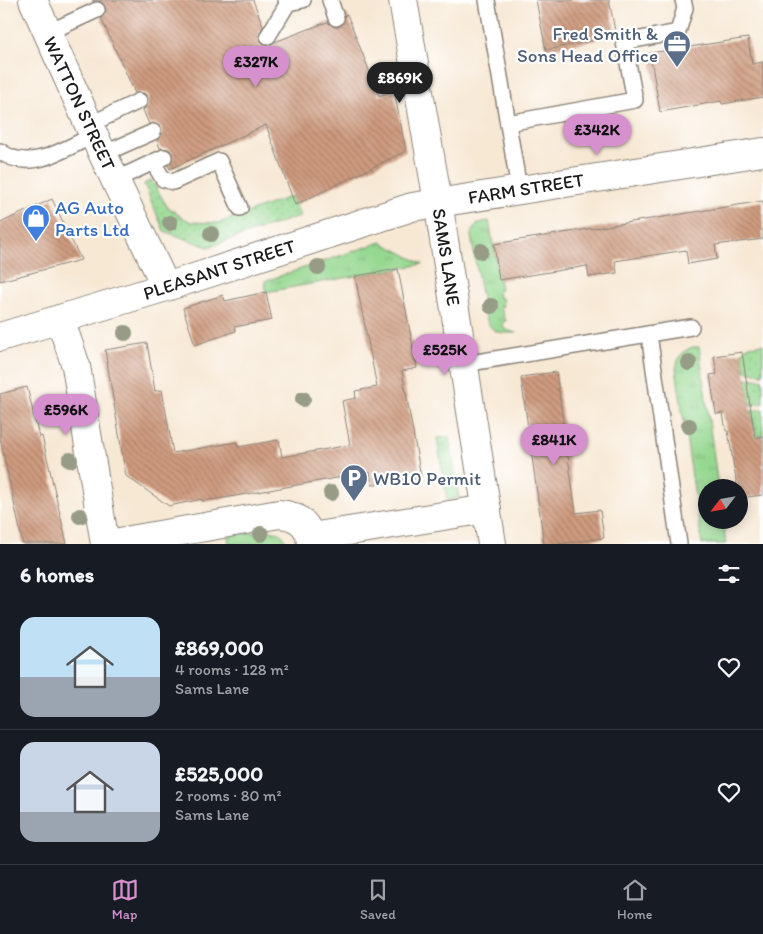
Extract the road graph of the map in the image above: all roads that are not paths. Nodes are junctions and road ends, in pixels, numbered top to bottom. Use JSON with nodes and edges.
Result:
{"nodes":[{"id":1,"x":33,"y":0,"type":"edge"},
{"id":2,"x":303,"y":0,"type":"edge"},
{"id":3,"x":330,"y":0,"type":"edge"},
{"id":4,"x":402,"y":0,"type":"edge"},
{"id":5,"x":487,"y":0,"type":"edge"},
{"id":6,"x":683,"y":0,"type":"edge"},
{"id":7,"x":287,"y":2,"type":"edge"},
{"id":8,"x":97,"y":10,"type":"dead end"},
{"id":9,"x":336,"y":18,"type":"dead end"},
{"id":10,"x":47,"y":33,"type":"junction"},
{"id":11,"x":268,"y":36,"type":"dead end"},
{"id":12,"x":139,"y":101,"type":"dead end"},
{"id":13,"x":508,"y":123,"type":"junction"},
{"id":14,"x":153,"y":132,"type":"dead end"},
{"id":15,"x":95,"y":138,"type":"junction"},
{"id":16,"x":2,"y":150,"type":"edge"},
{"id":17,"x":763,"y":152,"type":"edge"},
{"id":18,"x":115,"y":180,"type":"junction"},
{"id":19,"x":519,"y":189,"type":"junction"},
{"id":20,"x":438,"y":202,"type":"junction"},
{"id":21,"x":240,"y":208,"type":"dead end"},
{"id":22,"x":166,"y":287,"type":"junction"},
{"id":23,"x":60,"y":320,"type":"junction"},
{"id":24,"x":691,"y":328,"type":"dead end"},
{"id":25,"x":649,"y":334,"type":"junction"},
{"id":26,"x":0,"y":337,"type":"edge"},
{"id":27,"x":464,"y":364,"type":"junction"},
{"id":28,"x":487,"y":509,"type":"junction"},
{"id":29,"x":311,"y":541,"type":"edge"},
{"id":30,"x":106,"y":544,"type":"edge"},
{"id":31,"x":492,"y":544,"type":"edge"},
{"id":32,"x":679,"y":544,"type":"edge"}],
"edges":[{"from":1,"to":10,"type":"street","name":"WATTON STREET"},
{"from":2,"to":7,"type":"lane"},
{"from":3,"to":9,"type":"lane"},
{"from":4,"to":20,"type":"street","name":"SAMS LANE"},
{"from":5,"to":13,"type":"lane"},
{"from":6,"to":13,"type":"lane"},
{"from":7,"to":11,"type":"lane"},
{"from":8,"to":10,"type":"lane"},
{"from":10,"to":15,"type":"street","name":"WATTON STREET"},
{"from":12,"to":15,"type":"lane"},
{"from":13,"to":19,"type":"lane"},
{"from":14,"to":15,"type":"lane"},
{"from":15,"to":16,"type":"lane"},
{"from":15,"to":18,"type":"street","name":"WATTON STREET"},
{"from":17,"to":19,"type":"street","name":"FARM STREET"},
{"from":18,"to":21,"type":"lane"},
{"from":18,"to":22,"type":"street","name":"WATTON STREET"},
{"from":19,"to":20,"type":"street","name":"FARM STREET"},
{"from":20,"to":22,"type":"street","name":"PLEASANT STREET"},
{"from":20,"to":27,"type":"street","name":"SAMS LANE"},
{"from":22,"to":23,"type":"street","name":"PLEASANT STREET"},
{"from":23,"to":26,"type":"street","name":"PLEASANT STREET"},
{"from":23,"to":30,"type":"street"},
{"from":24,"to":25,"type":"lane"},
{"from":25,"to":27,"type":"lane"},
{"from":25,"to":32,"type":"lane"},
{"from":27,"to":28,"type":"street","name":"SAMS LANE"},
{"from":28,"to":29,"type":"street"},
{"from":28,"to":31,"type":"street","name":"SAMS LANE"},
{"from":29,"to":30,"type":"street"}]}
